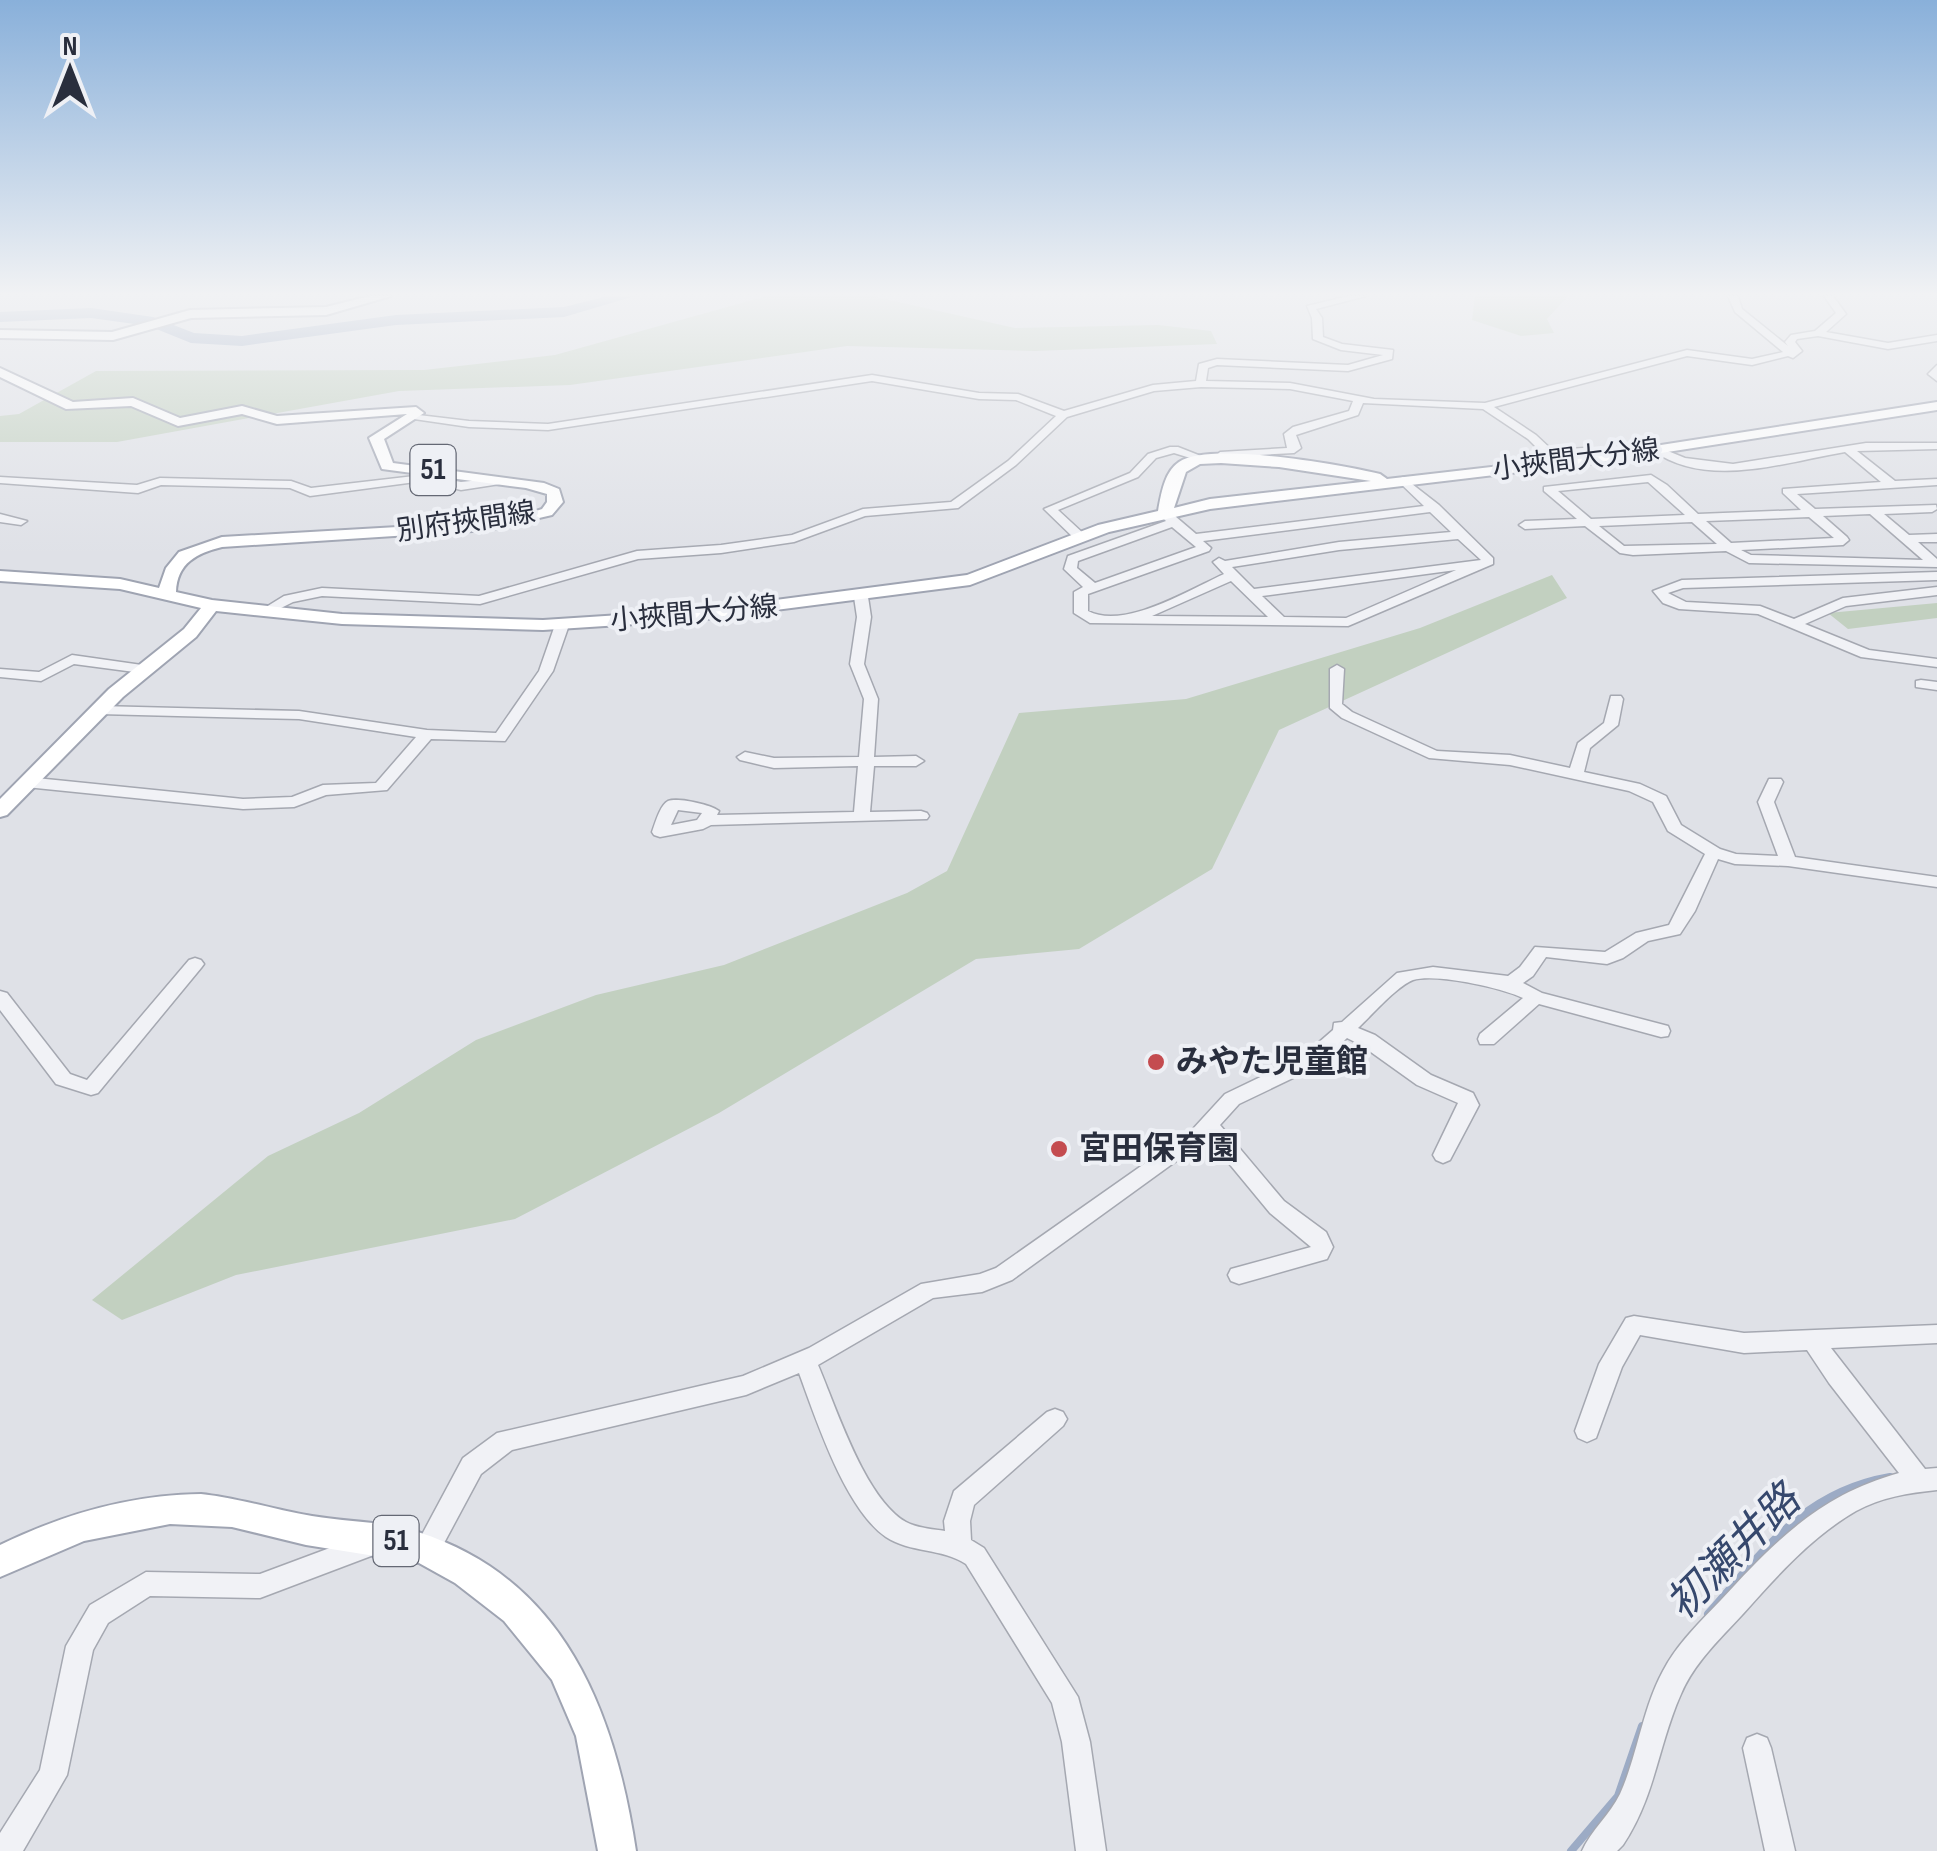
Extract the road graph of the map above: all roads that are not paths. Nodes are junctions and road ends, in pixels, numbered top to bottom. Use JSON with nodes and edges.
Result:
{"nodes":[{"id":1,"x":22,"y":382,"type":"edge"},
{"id":2,"x":843,"y":382,"type":"edge"},
{"id":3,"x":898,"y":382,"type":"edge"},
{"id":4,"x":1577,"y":382,"type":"edge"},
{"id":5,"x":1202,"y":384,"type":"joint"},
{"id":6,"x":1359,"y":400,"type":"junction"},
{"id":7,"x":1485,"y":406,"type":"junction"},
{"id":8,"x":1937,"y":406,"type":"edge"},
{"id":9,"x":1063,"y":415,"type":"junction"},
{"id":10,"x":414,"y":416,"type":"junction"},
{"id":11,"x":1937,"y":446,"type":"edge"},
{"id":12,"x":1848,"y":449,"type":"junction"},
{"id":13,"x":1666,"y":454,"type":"junction"},
{"id":14,"x":1203,"y":458,"type":"junction"},
{"id":15,"x":1604,"y":458,"type":"junction"},
{"id":16,"x":1651,"y":478,"type":"junction"},
{"id":17,"x":0,"y":480,"type":"edge"},
{"id":18,"x":18,"y":481,"type":"junction"},
{"id":19,"x":500,"y":481,"type":"junction"},
{"id":20,"x":1398,"y":481,"type":"junction"},
{"id":21,"x":1937,"y":482,"type":"edge"},
{"id":22,"x":1897,"y":484,"type":"junction"},
{"id":23,"x":0,"y":493,"type":"edge"},
{"id":24,"x":1434,"y":508,"type":"junction"},
{"id":25,"x":1934,"y":510,"type":"edge"},
{"id":26,"x":1874,"y":511,"type":"junction"},
{"id":27,"x":1812,"y":514,"type":"junction"},
{"id":28,"x":0,"y":518,"type":"edge"},
{"id":29,"x":1169,"y":518,"type":"junction"},
{"id":30,"x":1699,"y":518,"type":"junction"},
{"id":31,"x":21,"y":521,"type":"dead end"},
{"id":32,"x":1588,"y":522,"type":"junction"},
{"id":33,"x":1524,"y":525,"type":"dead end"},
{"id":34,"x":1461,"y":535,"type":"junction"},
{"id":35,"x":1080,"y":537,"type":"junction"},
{"id":36,"x":1937,"y":538,"type":"edge"},
{"id":37,"x":1909,"y":539,"type":"junction"},
{"id":38,"x":1843,"y":540,"type":"junction"},
{"id":39,"x":1200,"y":543,"type":"junction"},
{"id":40,"x":1730,"y":547,"type":"junction"},
{"id":41,"x":1487,"y":564,"type":"junction"},
{"id":42,"x":1870,"y":564,"type":"junction"},
{"id":43,"x":1228,"y":570,"type":"junction"},
{"id":44,"x":0,"y":576,"type":"edge"},
{"id":45,"x":1937,"y":576,"type":"edge"},
{"id":46,"x":1094,"y":588,"type":"junction"},
{"id":47,"x":1937,"y":591,"type":"edge"},
{"id":48,"x":1254,"y":593,"type":"junction"},
{"id":49,"x":168,"y":595,"type":"junction"},
{"id":50,"x":861,"y":597,"type":"junction"},
{"id":51,"x":212,"y":604,"type":"junction"},
{"id":52,"x":265,"y":612,"type":"junction"},
{"id":53,"x":1131,"y":620,"type":"junction"},
{"id":54,"x":1280,"y":621,"type":"junction"},
{"id":55,"x":1796,"y":623,"type":"junction"},
{"id":56,"x":562,"y":624,"type":"junction"},
{"id":57,"x":1937,"y":664,"type":"edge"},
{"id":58,"x":1336,"y":668,"type":"dead end"},
{"id":59,"x":142,"y":669,"type":"junction"},
{"id":60,"x":0,"y":673,"type":"edge"},
{"id":61,"x":1616,"y":698,"type":"dead end"},
{"id":62,"x":99,"y":710,"type":"junction"},
{"id":63,"x":427,"y":734,"type":"junction"},
{"id":64,"x":745,"y":757,"type":"dead end"},
{"id":65,"x":868,"y":760,"type":"junction"},
{"id":66,"x":916,"y":761,"type":"dead end"},
{"id":67,"x":1576,"y":774,"type":"junction"},
{"id":68,"x":26,"y":782,"type":"junction"},
{"id":69,"x":1775,"y":782,"type":"dead end"},
{"id":70,"x":0,"y":811,"type":"edge"},
{"id":71,"x":921,"y":816,"type":"dead end"},
{"id":72,"x":862,"y":817,"type":"junction"},
{"id":73,"x":707,"y":820,"type":"dead end"},
{"id":74,"x":1714,"y":853,"type":"junction"},
{"id":75,"x":1788,"y":861,"type":"junction"},
{"id":76,"x":1937,"y":882,"type":"edge"},
{"id":77,"x":196,"y":964,"type":"dead end"},
{"id":78,"x":1506,"y":982,"type":"junction"},
{"id":79,"x":1536,"y":996,"type":"junction"},
{"id":80,"x":0,"y":998,"type":"edge"},
{"id":81,"x":1341,"y":1028,"type":"junction"},
{"id":82,"x":1661,"y":1031,"type":"dead end"},
{"id":83,"x":1487,"y":1039,"type":"dead end"},
{"id":84,"x":1209,"y":1124,"type":"junction"},
{"id":85,"x":1442,"y":1155,"type":"dead end"},
{"id":86,"x":1239,"y":1275,"type":"dead end"},
{"id":87,"x":1937,"y":1334,"type":"edge"},
{"id":88,"x":1813,"y":1339,"type":"junction"},
{"id":89,"x":805,"y":1360,"type":"junction"},
{"id":90,"x":1056,"y":1419,"type":"dead end"},
{"id":91,"x":1587,"y":1431,"type":"dead end"},
{"id":92,"x":1927,"y":1479,"type":"edge"},
{"id":93,"x":384,"y":1539,"type":"junction"},
{"id":94,"x":958,"y":1545,"type":"junction"},
{"id":95,"x":426,"y":1550,"type":"junction"},
{"id":96,"x":0,"y":1562,"type":"edge"},
{"id":97,"x":1757,"y":1748,"type":"dead end"},
{"id":98,"x":6,"y":1851,"type":"edge"},
{"id":99,"x":617,"y":1851,"type":"edge"},
{"id":100,"x":1091,"y":1851,"type":"edge"},
{"id":101,"x":1597,"y":1851,"type":"edge"},
{"id":102,"x":1780,"y":1851,"type":"edge"}],
"edges":[{"from":1,"to":10,"type":"main road","number":"51"},
{"from":2,"to":10,"type":"street"},
{"from":3,"to":9,"type":"street"},
{"from":4,"to":7,"type":"street"},
{"from":5,"to":6,"type":"street"},
{"from":5,"to":9,"type":"street"},
{"from":6,"to":7,"type":"street"},
{"from":6,"to":14,"type":"street"},
{"from":7,"to":15,"type":"street"},
{"from":8,"to":13,"type":"main road","name":"小挾間大分線"},
{"from":9,"to":52,"type":"street"},
{"from":10,"to":19,"type":"main road","name":"別府挾間線","number":"51"},
{"from":11,"to":12,"type":"street"},
{"from":12,"to":13,"type":"street"},
{"from":12,"to":22,"type":"street"},
{"from":13,"to":15,"type":"main road","name":"小挾間大分線"},
{"from":13,"to":16,"type":"street"},
{"from":14,"to":20,"type":"main road","name":"小挾間大分線"},
{"from":14,"to":29,"type":"main road"},
{"from":14,"to":35,"type":"street"},
{"from":15,"to":20,"type":"main road","name":"小挾間大分線"},
{"from":16,"to":30,"type":"street"},
{"from":16,"to":32,"type":"street"},
{"from":17,"to":18,"type":"street"},
{"from":18,"to":19,"type":"street"},
{"from":18,"to":23,"type":"street"},
{"from":19,"to":49,"type":"main road","name":"別府挾間線","number":"51"},
{"from":20,"to":24,"type":"street"},
{"from":20,"to":29,"type":"main road","name":"小挾間大分線"},
{"from":21,"to":22,"type":"street"},
{"from":22,"to":25,"type":"street"},
{"from":22,"to":27,"type":"street"},
{"from":24,"to":34,"type":"street"},
{"from":24,"to":39,"type":"street"},
{"from":25,"to":26,"type":"street"},
{"from":26,"to":27,"type":"street"},
{"from":26,"to":37,"type":"street"},
{"from":27,"to":30,"type":"street"},
{"from":27,"to":38,"type":"street"},
{"from":28,"to":31,"type":"street"},
{"from":29,"to":35,"type":"main road","name":"小挾間大分線"},
{"from":29,"to":39,"type":"street"},
{"from":29,"to":46,"type":"street"},
{"from":30,"to":32,"type":"street"},
{"from":30,"to":40,"type":"street"},
{"from":32,"to":33,"type":"street"},
{"from":32,"to":40,"type":"street"},
{"from":34,"to":41,"type":"street"},
{"from":34,"to":43,"type":"street"},
{"from":35,"to":50,"type":"main road","name":"小挾間大分線"},
{"from":36,"to":37,"type":"street"},
{"from":37,"to":42,"type":"street"},
{"from":38,"to":40,"type":"street"},
{"from":38,"to":42,"type":"street"},
{"from":39,"to":43,"type":"street"},
{"from":39,"to":46,"type":"street"},
{"from":40,"to":42,"type":"street"},
{"from":41,"to":48,"type":"street"},
{"from":41,"to":54,"type":"street"},
{"from":43,"to":48,"type":"street"},
{"from":43,"to":53,"type":"street"},
{"from":44,"to":49,"type":"main road"},
{"from":45,"to":55,"type":"street"},
{"from":46,"to":53,"type":"street"},
{"from":47,"to":55,"type":"street"},
{"from":48,"to":54,"type":"street"},
{"from":49,"to":51,"type":"main road"},
{"from":50,"to":56,"type":"main road","name":"小挾間大分線"},
{"from":50,"to":65,"type":"street"},
{"from":51,"to":52,"type":"main road","name":"小挾間大分線"},
{"from":51,"to":59,"type":"main road"},
{"from":52,"to":56,"type":"main road","name":"小挾間大分線"},
{"from":53,"to":54,"type":"street"},
{"from":55,"to":57,"type":"street"},
{"from":56,"to":63,"type":"street"},
{"from":58,"to":67,"type":"street"},
{"from":59,"to":60,"type":"street"},
{"from":59,"to":62,"type":"main road"},
{"from":61,"to":67,"type":"street"},
{"from":62,"to":63,"type":"street"},
{"from":62,"to":68,"type":"main road"},
{"from":63,"to":68,"type":"street"},
{"from":64,"to":65,"type":"street"},
{"from":65,"to":66,"type":"street"},
{"from":65,"to":72,"type":"street"},
{"from":67,"to":74,"type":"street"},
{"from":68,"to":70,"type":"main road"},
{"from":69,"to":75,"type":"street"},
{"from":71,"to":72,"type":"street"},
{"from":72,"to":73,"type":"street"},
{"from":74,"to":75,"type":"street"},
{"from":74,"to":78,"type":"street"},
{"from":75,"to":76,"type":"street"},
{"from":77,"to":80,"type":"street"},
{"from":78,"to":79,"type":"street"},
{"from":78,"to":81,"type":"street"},
{"from":79,"to":82,"type":"street"},
{"from":79,"to":83,"type":"street"},
{"from":81,"to":84,"type":"street"},
{"from":81,"to":85,"type":"street"},
{"from":84,"to":86,"type":"street"},
{"from":84,"to":89,"type":"street"},
{"from":87,"to":88,"type":"street"},
{"from":88,"to":91,"type":"street"},
{"from":88,"to":92,"type":"street"},
{"from":89,"to":94,"type":"street"},
{"from":89,"to":95,"type":"street"},
{"from":90,"to":94,"type":"street"},
{"from":92,"to":101,"type":"street"},
{"from":93,"to":95,"type":"main road","number":"51"},
{"from":93,"to":96,"type":"main road","number":"51"},
{"from":93,"to":98,"type":"street"},
{"from":94,"to":100,"type":"street"},
{"from":95,"to":99,"type":"main road","number":"51"},
{"from":97,"to":102,"type":"street"}]}
